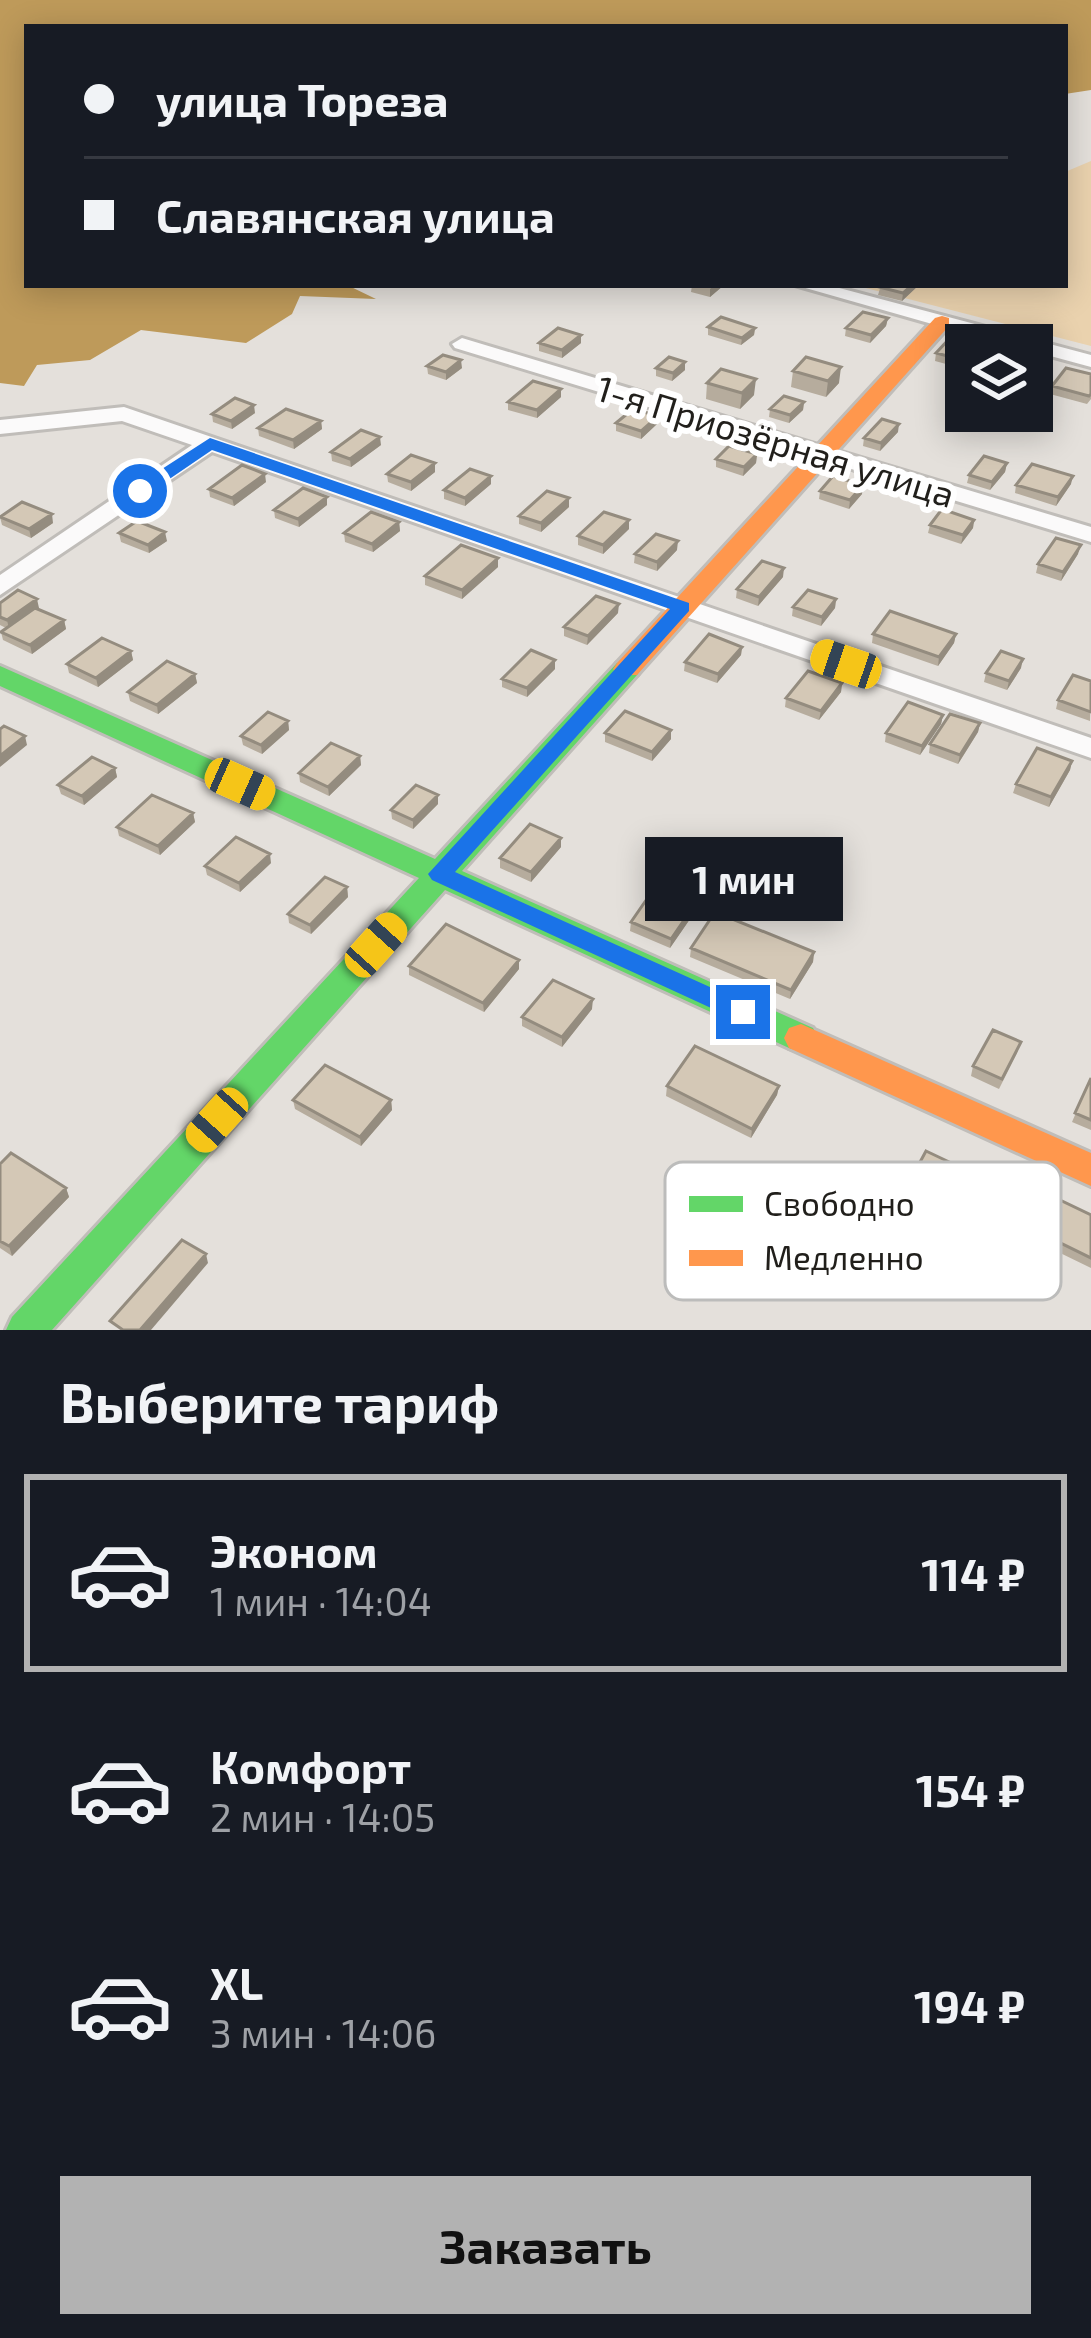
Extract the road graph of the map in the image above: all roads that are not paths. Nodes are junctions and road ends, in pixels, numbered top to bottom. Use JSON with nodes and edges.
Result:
{"nodes":[{"id":1,"x":816,"y":288,"type":"edge"},
{"id":2,"x":942,"y":322,"type":"junction"},
{"id":3,"x":950,"y":324,"type":"edge"},
{"id":4,"x":462,"y":344,"type":"dead end"},
{"id":5,"x":1053,"y":351,"type":"edge"},
{"id":6,"x":1091,"y":361,"type":"edge"},
{"id":7,"x":0,"y":427,"type":"edge"},
{"id":8,"x":210,"y":443,"type":"junction"},
{"id":9,"x":822,"y":454,"type":"junction"},
{"id":10,"x":1091,"y":536,"type":"edge"},
{"id":11,"x":0,"y":587,"type":"edge"},
{"id":12,"x":682,"y":607,"type":"junction"},
{"id":13,"x":0,"y":675,"type":"edge"},
{"id":14,"x":1091,"y":748,"type":"edge"},
{"id":15,"x":440,"y":874,"type":"junction"},
{"id":16,"x":1091,"y":1170,"type":"edge"},
{"id":17,"x":26,"y":1330,"type":"edge"}],
"edges":[{"from":1,"to":2,"type":"street"},
{"from":2,"to":3,"type":"street"},
{"from":2,"to":9,"type":"street"},
{"from":4,"to":9,"type":"street","name":"1-я Приозёрная улица"},
{"from":5,"to":6,"type":"street"},
{"from":7,"to":8,"type":"street"},
{"from":8,"to":11,"type":"street"},
{"from":8,"to":12,"type":"street"},
{"from":9,"to":10,"type":"street","name":"1-я Приозёрная улица"},
{"from":9,"to":12,"type":"street"},
{"from":12,"to":14,"type":"street"},
{"from":12,"to":15,"type":"street"},
{"from":13,"to":15,"type":"street"},
{"from":15,"to":16,"type":"street"},
{"from":15,"to":17,"type":"street"}]}
